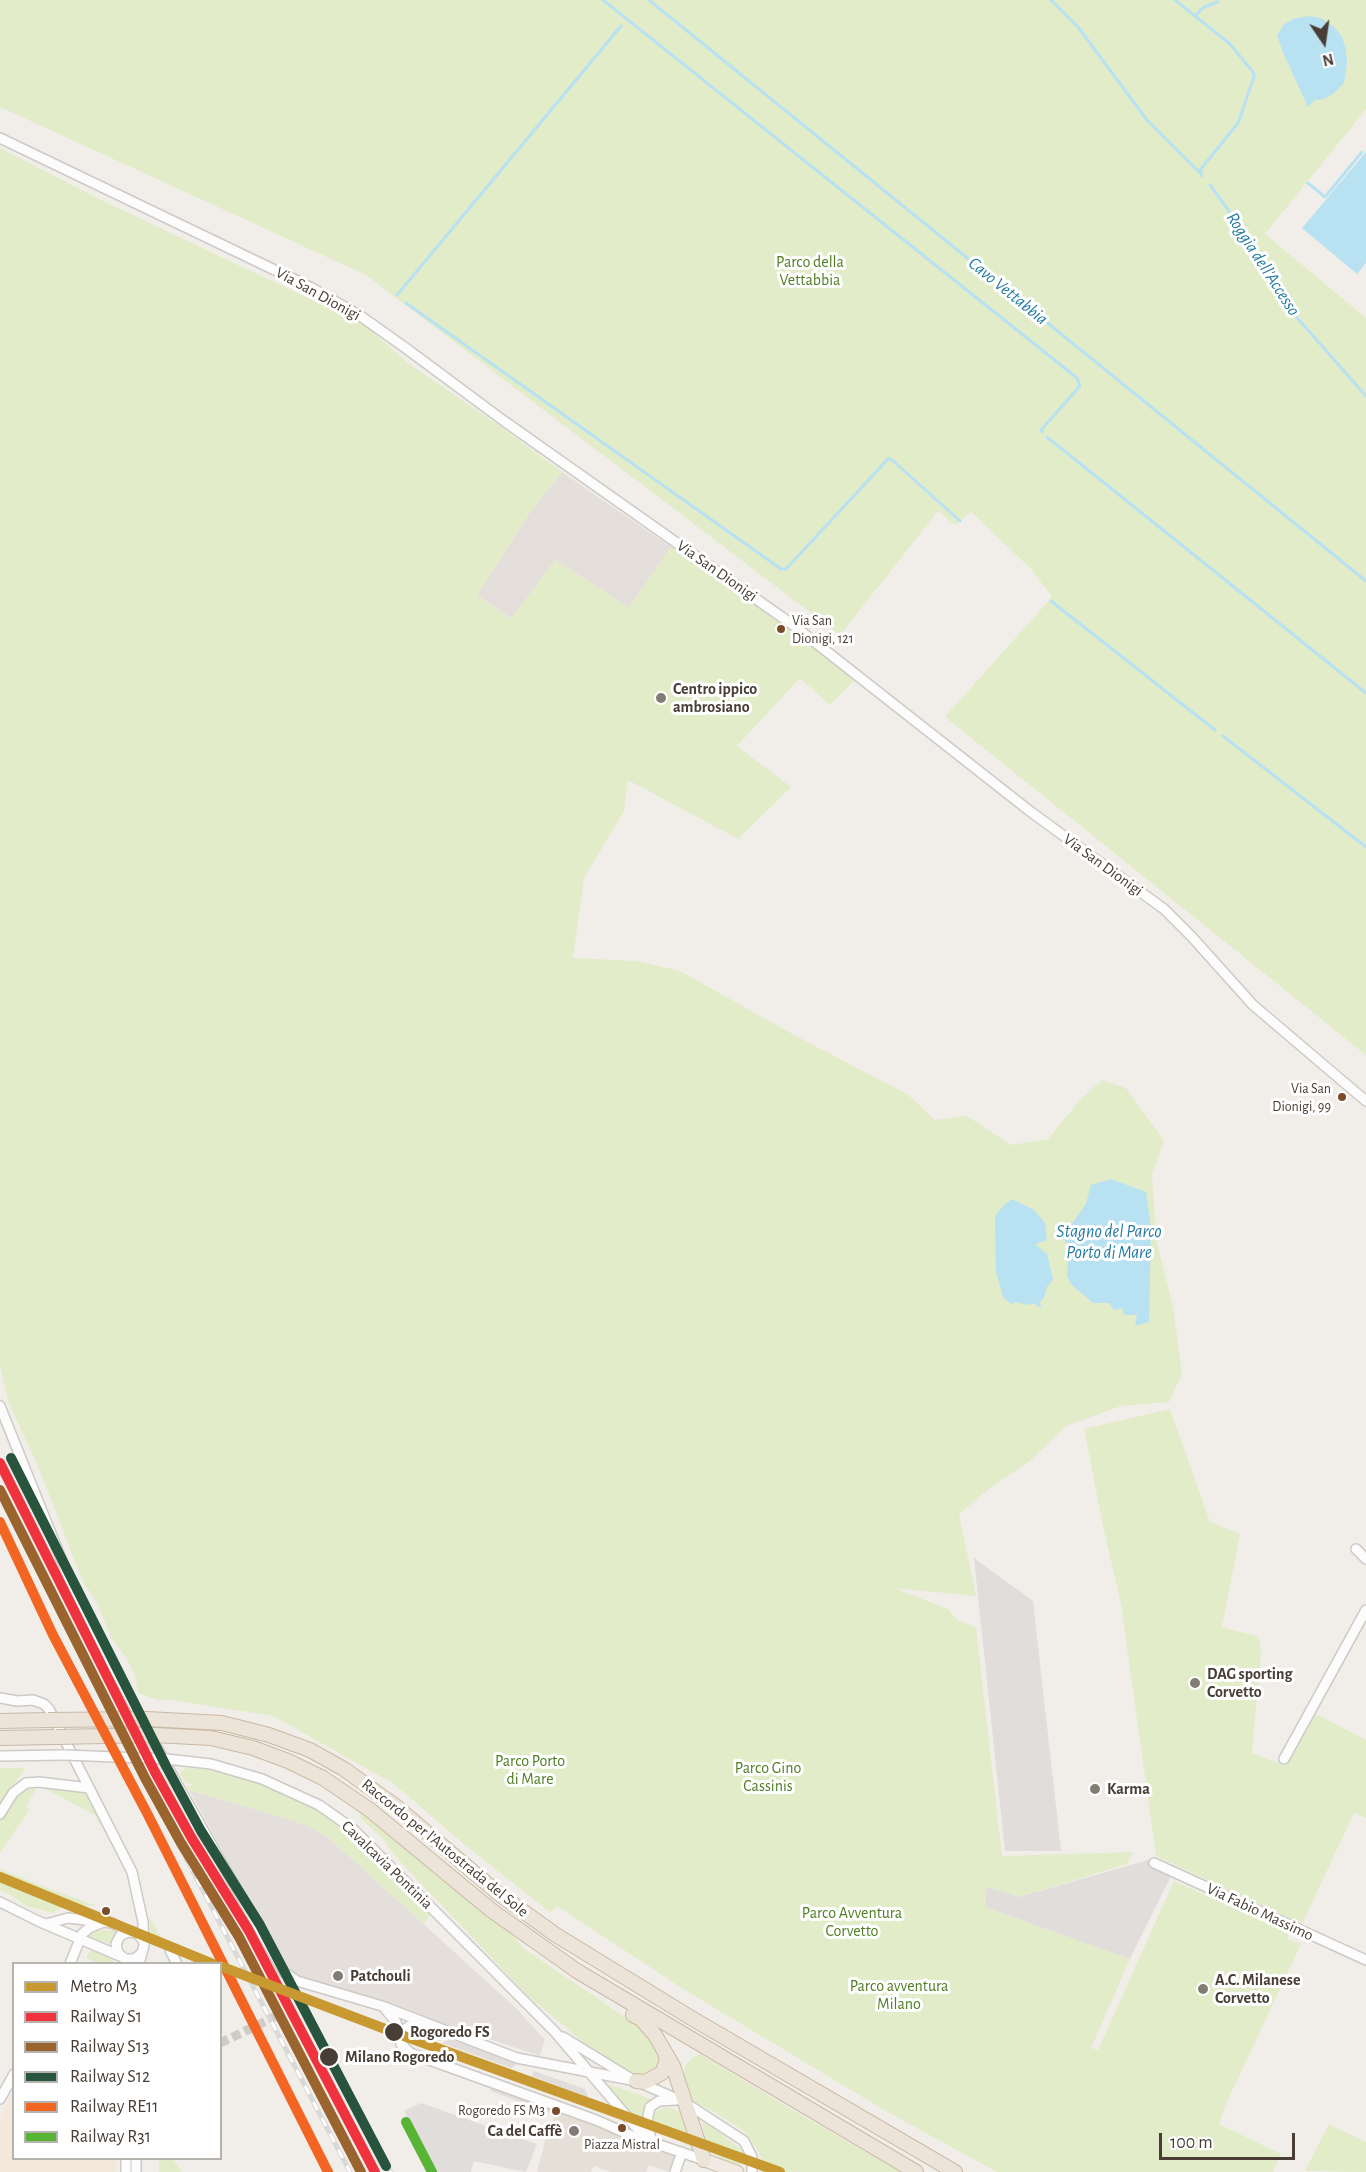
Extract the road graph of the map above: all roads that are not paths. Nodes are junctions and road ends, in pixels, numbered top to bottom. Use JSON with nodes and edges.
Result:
{"nodes":[{"id":1,"x":0,"y":138,"type":"edge"},
{"id":2,"x":1366,"y":1101,"type":"edge"},
{"id":3,"x":0,"y":1406,"type":"edge"},
{"id":4,"x":1356,"y":1549,"type":"dead end"},
{"id":5,"x":1366,"y":1559,"type":"edge"},
{"id":6,"x":1366,"y":1610,"type":"edge"},
{"id":7,"x":0,"y":1698,"type":"edge"},
{"id":8,"x":0,"y":1721,"type":"edge"},
{"id":9,"x":0,"y":1738,"type":"edge"},
{"id":10,"x":0,"y":1756,"type":"edge"},
{"id":11,"x":1284,"y":1759,"type":"dead end"},
{"id":12,"x":89,"y":1788,"type":"junction"},
{"id":13,"x":0,"y":1814,"type":"edge"},
{"id":14,"x":1154,"y":1863,"type":"dead end"},
{"id":15,"x":0,"y":1902,"type":"edge"},
{"id":16,"x":106,"y":1922,"type":"junction"},
{"id":17,"x":46,"y":1924,"type":"junction"},
{"id":18,"x":514,"y":1928,"type":"junction"},
{"id":19,"x":128,"y":1932,"type":"junction"},
{"id":20,"x":80,"y":1938,"type":"junction"},
{"id":21,"x":143,"y":1940,"type":"junction"},
{"id":22,"x":170,"y":1950,"type":"dead end"},
{"id":23,"x":142,"y":1953,"type":"junction"},
{"id":24,"x":122,"y":1959,"type":"edge"},
{"id":25,"x":1366,"y":1960,"type":"edge"},
{"id":26,"x":71,"y":1962,"type":"edge"},
{"id":27,"x":140,"y":1962,"type":"edge"},
{"id":28,"x":176,"y":1962,"type":"edge"},
{"id":29,"x":382,"y":2006,"type":"junction"},
{"id":30,"x":430,"y":2025,"type":"junction"},
{"id":31,"x":555,"y":2032,"type":"junction"},
{"id":32,"x":400,"y":2040,"type":"junction"},
{"id":33,"x":665,"y":2051,"type":"junction"},
{"id":34,"x":590,"y":2073,"type":"junction"},
{"id":35,"x":12,"y":2078,"type":"edge"},
{"id":36,"x":636,"y":2082,"type":"junction"},
{"id":37,"x":0,"y":2099,"type":"edge"},
{"id":38,"x":684,"y":2102,"type":"junction"},
{"id":39,"x":651,"y":2141,"type":"junction"},
{"id":40,"x":682,"y":2152,"type":"junction"},
{"id":41,"x":704,"y":2160,"type":"junction"},
{"id":42,"x":941,"y":2164,"type":"junction"},
{"id":43,"x":675,"y":2172,"type":"edge"},
{"id":44,"x":736,"y":2172,"type":"edge"},
{"id":45,"x":752,"y":2172,"type":"edge"},
{"id":46,"x":916,"y":2172,"type":"edge"},
{"id":47,"x":955,"y":2172,"type":"edge"},
{"id":48,"x":963,"y":2172,"type":"edge"}],
"edges":[{"from":1,"to":2,"type":"street","name":"Via San Dionigi"},
{"from":3,"to":29,"type":"street"},
{"from":4,"to":5,"type":"street"},
{"from":6,"to":11,"type":"street"},
{"from":7,"to":12,"type":"street"},
{"from":8,"to":42,"type":"highway","name":"Raccordo per l'Autostrada del Sole","bridge":true},
{"from":9,"to":18,"type":"highway","name":"Raccordo per l'Autostrada del Sole","bridge":true},
{"from":10,"to":31,"type":"street","name":"Cavalcavia Pontinia","bridge":true},
{"from":12,"to":13,"type":"street"},
{"from":12,"to":21,"type":"street"},
{"from":14,"to":25,"type":"street","name":"Via Fabio Massimo"},
{"from":15,"to":17,"type":"street"},
{"from":16,"to":17,"type":"street"},
{"from":16,"to":19,"type":"street"},
{"from":16,"to":20,"type":"street"},
{"from":17,"to":20,"type":"street"},
{"from":18,"to":33,"type":"highway"},
{"from":18,"to":46,"type":"highway","name":"Raccordo per l'Autostrada del Sole"},
{"from":19,"to":21,"type":"street"},
{"from":19,"to":24,"type":"street"},
{"from":20,"to":24,"type":"street"},
{"from":20,"to":26,"type":"street"},
{"from":21,"to":23,"type":"street"},
{"from":22,"to":28,"type":"street"},
{"from":23,"to":24,"type":"street"},
{"from":23,"to":27,"type":"street"},
{"from":29,"to":30,"type":"street"},
{"from":29,"to":32,"type":"street"},
{"from":30,"to":32,"type":"street"},
{"from":30,"to":34,"type":"street"},
{"from":31,"to":34,"type":"street","name":"Cavalcavia Pontinia"},
{"from":31,"to":36,"type":"street","name":"Cavalcavia Pontinia"},
{"from":32,"to":39,"type":"street"},
{"from":33,"to":36,"type":"highway"},
{"from":33,"to":38,"type":"highway"},
{"from":34,"to":36,"type":"street"},
{"from":34,"to":39,"type":"street","name":"Cavalcavia Pontinia"},
{"from":35,"to":37,"type":"street"},
{"from":36,"to":38,"type":"street"},
{"from":38,"to":39,"type":"street"},
{"from":38,"to":41,"type":"highway"},
{"from":38,"to":45,"type":"street"},
{"from":39,"to":40,"type":"street"},
{"from":40,"to":41,"type":"street"},
{"from":40,"to":43,"type":"street"},
{"from":41,"to":44,"type":"main road"},
{"from":42,"to":47,"type":"highway"},
{"from":42,"to":48,"type":"highway"}]}
